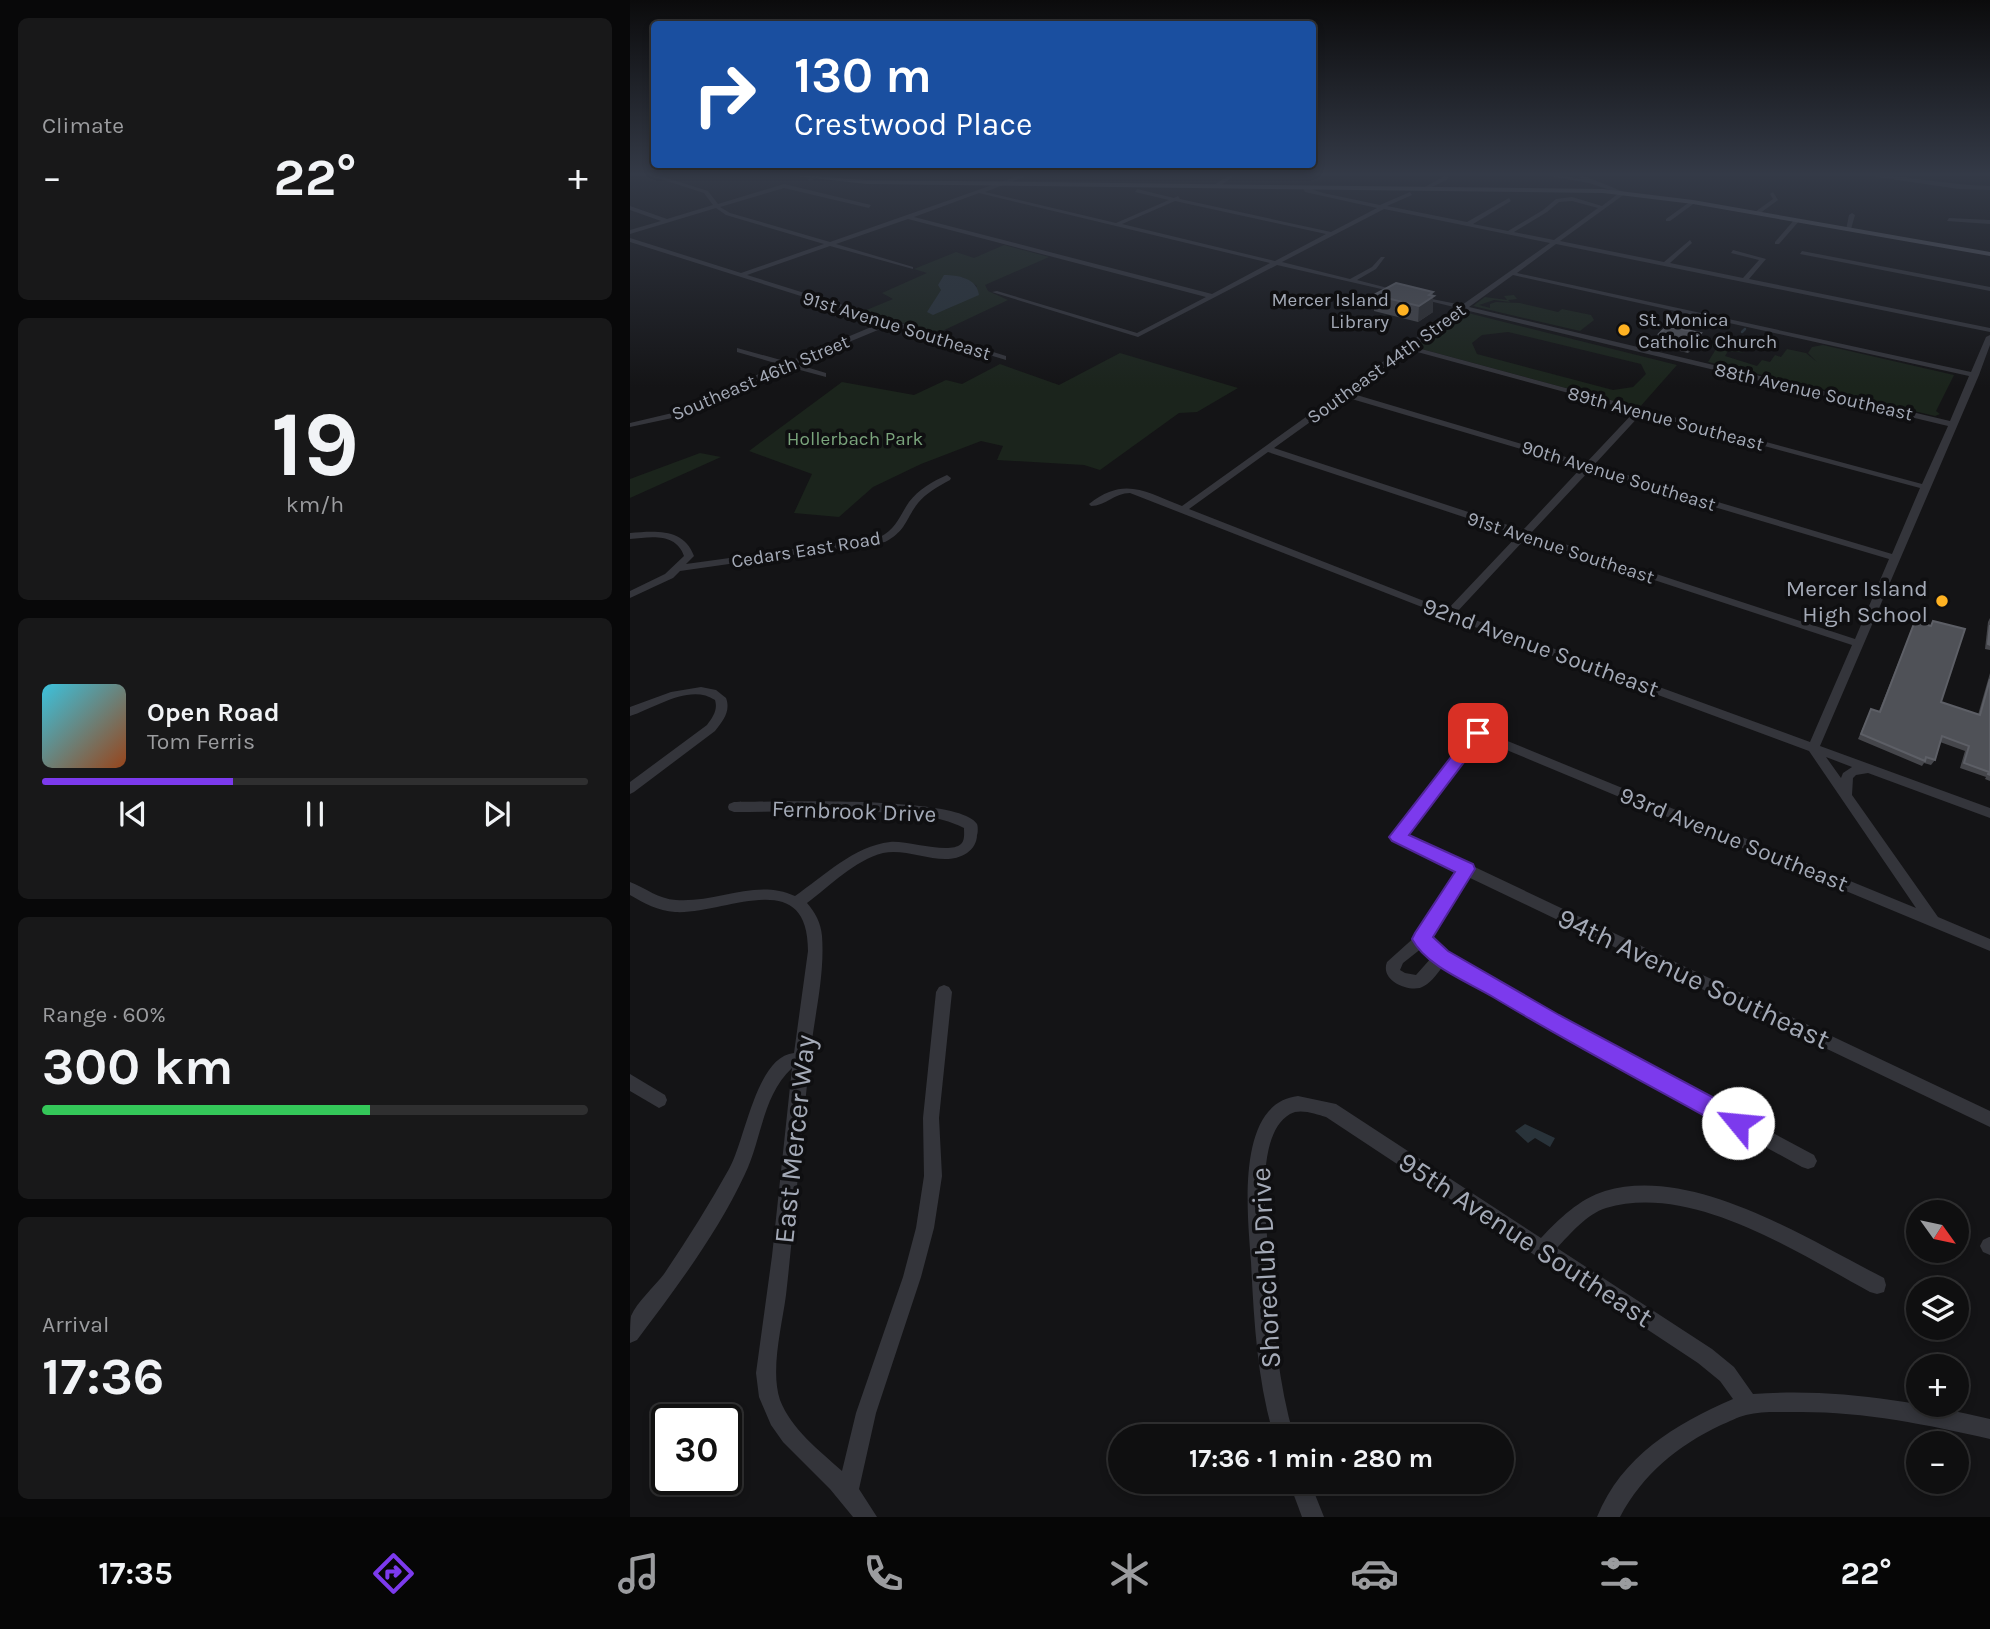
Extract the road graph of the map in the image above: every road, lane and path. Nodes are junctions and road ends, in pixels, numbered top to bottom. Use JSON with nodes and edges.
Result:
{"nodes":[{"id":1,"x":645,"y":245,"type":"edge"},
{"id":2,"x":828,"y":245,"type":"joint"},
{"id":3,"x":1016,"y":245,"type":"edge"},
{"id":4,"x":1199,"y":245,"type":"edge"},
{"id":5,"x":1311,"y":245,"type":"edge"},
{"id":6,"x":1548,"y":245,"type":"edge"},
{"id":7,"x":1566,"y":245,"type":"edge"},
{"id":8,"x":1687,"y":245,"type":"edge"},
{"id":9,"x":1938,"y":245,"type":"edge"},
{"id":10,"x":1732,"y":252,"type":"dead end"},
{"id":11,"x":1802,"y":253,"type":"dead end"},
{"id":12,"x":1990,"y":254,"type":"edge"},
{"id":13,"x":1383,"y":258,"type":"dead end"},
{"id":14,"x":1275,"y":263,"type":"junction"},
{"id":15,"x":1664,"y":265,"type":"junction"},
{"id":16,"x":911,"y":268,"type":"dead end"},
{"id":17,"x":1510,"y":273,"type":"junction"},
{"id":18,"x":741,"y":275,"type":"junction"},
{"id":19,"x":1351,"y":281,"type":"junction"},
{"id":20,"x":1744,"y":281,"type":"junction"},
{"id":21,"x":1990,"y":289,"type":"edge"},
{"id":22,"x":995,"y":292,"type":"dead end"},
{"id":23,"x":1212,"y":296,"type":"junction"},
{"id":24,"x":1462,"y":307,"type":"junction"},
{"id":25,"x":888,"y":323,"type":"junction"},
{"id":26,"x":1990,"y":330,"type":"edge"},
{"id":27,"x":1990,"y":337,"type":"edge"},
{"id":28,"x":1407,"y":347,"type":"junction"},
{"id":29,"x":740,"y":350,"type":"dead end"},
{"id":30,"x":1003,"y":358,"type":"dead end"},
{"id":31,"x":787,"y":365,"type":"junction"},
{"id":32,"x":1975,"y":374,"type":"junction"},
{"id":33,"x":822,"y":375,"type":"dead end"},
{"id":34,"x":1344,"y":394,"type":"junction"},
{"id":35,"x":1640,"y":411,"type":"junction"},
{"id":36,"x":630,"y":425,"type":"edge"},
{"id":37,"x":1954,"y":425,"type":"junction"},
{"id":38,"x":1267,"y":449,"type":"junction"},
{"id":39,"x":1588,"y":466,"type":"junction"},
{"id":40,"x":947,"y":478,"type":"dead end"},
{"id":41,"x":1925,"y":487,"type":"junction"},
{"id":42,"x":1094,"y":504,"type":"dead end"},
{"id":43,"x":1184,"y":509,"type":"junction"},
{"id":44,"x":1524,"y":534,"type":"junction"},
{"id":45,"x":630,"y":536,"type":"edge"},
{"id":46,"x":1894,"y":557,"type":"junction"},
{"id":47,"x":680,"y":568,"type":"junction"},
{"id":48,"x":630,"y":595,"type":"edge"},
{"id":49,"x":1449,"y":614,"type":"junction"},
{"id":50,"x":1856,"y":643,"type":"junction"},
{"id":51,"x":630,"y":712,"type":"edge"},
{"id":52,"x":1813,"y":748,"type":"junction"},
{"id":53,"x":1873,"y":770,"type":"junction"},
{"id":54,"x":630,"y":789,"type":"edge"},
{"id":55,"x":1846,"y":796,"type":"junction"},
{"id":56,"x":734,"y":807,"type":"dead end"},
{"id":57,"x":1990,"y":813,"type":"edge"},
{"id":58,"x":1398,"y":837,"type":"joint"},
{"id":59,"x":1466,"y":869,"type":"junction"},
{"id":60,"x":630,"y":888,"type":"edge"},
{"id":61,"x":797,"y":902,"type":"junction"},
{"id":62,"x":1933,"y":921,"type":"junction"},
{"id":63,"x":1422,"y":939,"type":"junction"},
{"id":64,"x":1990,"y":945,"type":"edge"},
{"id":65,"x":1441,"y":957,"type":"junction"},
{"id":66,"x":944,"y":992,"type":"dead end"},
{"id":67,"x":801,"y":1060,"type":"junction"},
{"id":68,"x":630,"y":1082,"type":"edge"},
{"id":69,"x":659,"y":1100,"type":"dead end"},
{"id":70,"x":1287,"y":1106,"type":"joint"},
{"id":71,"x":1990,"y":1119,"type":"edge"},
{"id":72,"x":1808,"y":1161,"type":"dead end"},
{"id":73,"x":1542,"y":1250,"type":"junction"},
{"id":74,"x":1877,"y":1285,"type":"dead end"},
{"id":75,"x":630,"y":1333,"type":"edge"},
{"id":76,"x":1748,"y":1404,"type":"junction"},
{"id":77,"x":1281,"y":1424,"type":"edge"},
{"id":78,"x":1990,"y":1429,"type":"edge"},
{"id":79,"x":848,"y":1490,"type":"junction"},
{"id":80,"x":1304,"y":1494,"type":"edge"},
{"id":81,"x":866,"y":1517,"type":"edge"},
{"id":82,"x":1313,"y":1517,"type":"edge"},
{"id":83,"x":1608,"y":1517,"type":"edge"}],
"edges":[{"from":1,"to":18,"type":"street","name":"91st Avenue Southeast"},
{"from":2,"to":16,"type":"street"},
{"from":2,"to":18,"type":"street"},
{"from":3,"to":23,"type":"street"},
{"from":4,"to":14,"type":"street","name":"88th Avenue Southeast"},
{"from":5,"to":14,"type":"street"},
{"from":6,"to":17,"type":"street","name":"Southeast 44th Street"},
{"from":7,"to":15,"type":"street"},
{"from":8,"to":15,"type":"street"},
{"from":9,"to":12,"type":"main road"},
{"from":10,"to":20,"type":"street"},
{"from":11,"to":21,"type":"street"},
{"from":13,"to":19,"type":"street"},
{"from":14,"to":19,"type":"street","name":"88th Avenue Southeast"},
{"from":14,"to":23,"type":"street"},
{"from":15,"to":20,"type":"street"},
{"from":17,"to":24,"type":"street","name":"Southeast 44th Street"},
{"from":17,"to":32,"type":"street"},
{"from":18,"to":25,"type":"street","name":"91st Avenue Southeast"},
{"from":19,"to":24,"type":"street","name":"88th Avenue Southeast"},
{"from":20,"to":26,"type":"street"},
{"from":22,"to":23,"type":"street"},
{"from":24,"to":28,"type":"street","name":"Southeast 44th Street"},
{"from":24,"to":37,"type":"street","name":"88th Avenue Southeast"},
{"from":25,"to":30,"type":"street","name":"91st Avenue Southeast"},
{"from":25,"to":31,"type":"street","name":"Southeast 46th Street"},
{"from":27,"to":32,"type":"street"},
{"from":28,"to":34,"type":"street","name":"Southeast 44th Street"},
{"from":28,"to":35,"type":"street","name":"89th Avenue Southeast"},
{"from":29,"to":31,"type":"street"},
{"from":31,"to":33,"type":"street"},
{"from":31,"to":36,"type":"street","name":"Southeast 46th Street"},
{"from":32,"to":37,"type":"street"},
{"from":34,"to":38,"type":"street","name":"Southeast 44th Street"},
{"from":34,"to":39,"type":"street","name":"90th Avenue Southeast"},
{"from":35,"to":39,"type":"street"},
{"from":35,"to":41,"type":"street","name":"89th Avenue Southeast"},
{"from":37,"to":41,"type":"street"},
{"from":38,"to":43,"type":"street","name":"Southeast 44th Street"},
{"from":38,"to":44,"type":"street","name":"91st Avenue Southeast"},
{"from":39,"to":44,"type":"street"},
{"from":39,"to":46,"type":"street","name":"90th Avenue Southeast"},
{"from":40,"to":47,"type":"street","name":"Cedars East Road"},
{"from":41,"to":46,"type":"street"},
{"from":42,"to":43,"type":"street","name":"92nd Avenue Southeast"},
{"from":43,"to":49,"type":"street","name":"92nd Avenue Southeast"},
{"from":44,"to":49,"type":"street"},
{"from":44,"to":50,"type":"street","name":"91st Avenue Southeast"},
{"from":45,"to":47,"type":"street"},
{"from":46,"to":50,"type":"street"},
{"from":47,"to":48,"type":"street"},
{"from":49,"to":52,"type":"street","name":"92nd Avenue Southeast"},
{"from":50,"to":52,"type":"street"},
{"from":51,"to":54,"type":"street"},
{"from":52,"to":53,"type":"street","name":"92nd Avenue Southeast"},
{"from":52,"to":55,"type":"street"},
{"from":53,"to":55,"type":"street"},
{"from":53,"to":57,"type":"street","name":"92nd Avenue Southeast"},
{"from":55,"to":62,"type":"street"},
{"from":56,"to":61,"type":"street","name":"Fernbrook Drive"},
{"from":58,"to":59,"type":"street","name":"94th Avenue Southeast"},
{"from":58,"to":62,"type":"street","name":"93rd Avenue Southeast"},
{"from":59,"to":63,"type":"street"},
{"from":59,"to":71,"type":"street","name":"94th Avenue Southeast"},
{"from":60,"to":61,"type":"street"},
{"from":61,"to":67,"type":"street","name":"East Mercer Way"},
{"from":62,"to":64,"type":"street","name":"93rd Avenue Southeast"},
{"from":63,"to":65,"type":"street"},
{"from":63,"to":65,"type":"street"},
{"from":65,"to":72,"type":"street"},
{"from":66,"to":79,"type":"street"},
{"from":67,"to":75,"type":"street"},
{"from":67,"to":79,"type":"street","name":"East Mercer Way"},
{"from":68,"to":69,"type":"street"},
{"from":70,"to":73,"type":"street","name":"95th Avenue Southeast"},
{"from":70,"to":77,"type":"street","name":"Shoreclub Drive"},
{"from":73,"to":74,"type":"street"},
{"from":73,"to":76,"type":"street","name":"95th Avenue Southeast"},
{"from":76,"to":78,"type":"street"},
{"from":76,"to":83,"type":"street"},
{"from":79,"to":81,"type":"street","name":"East Mercer Way"},
{"from":80,"to":82,"type":"street"}]}
